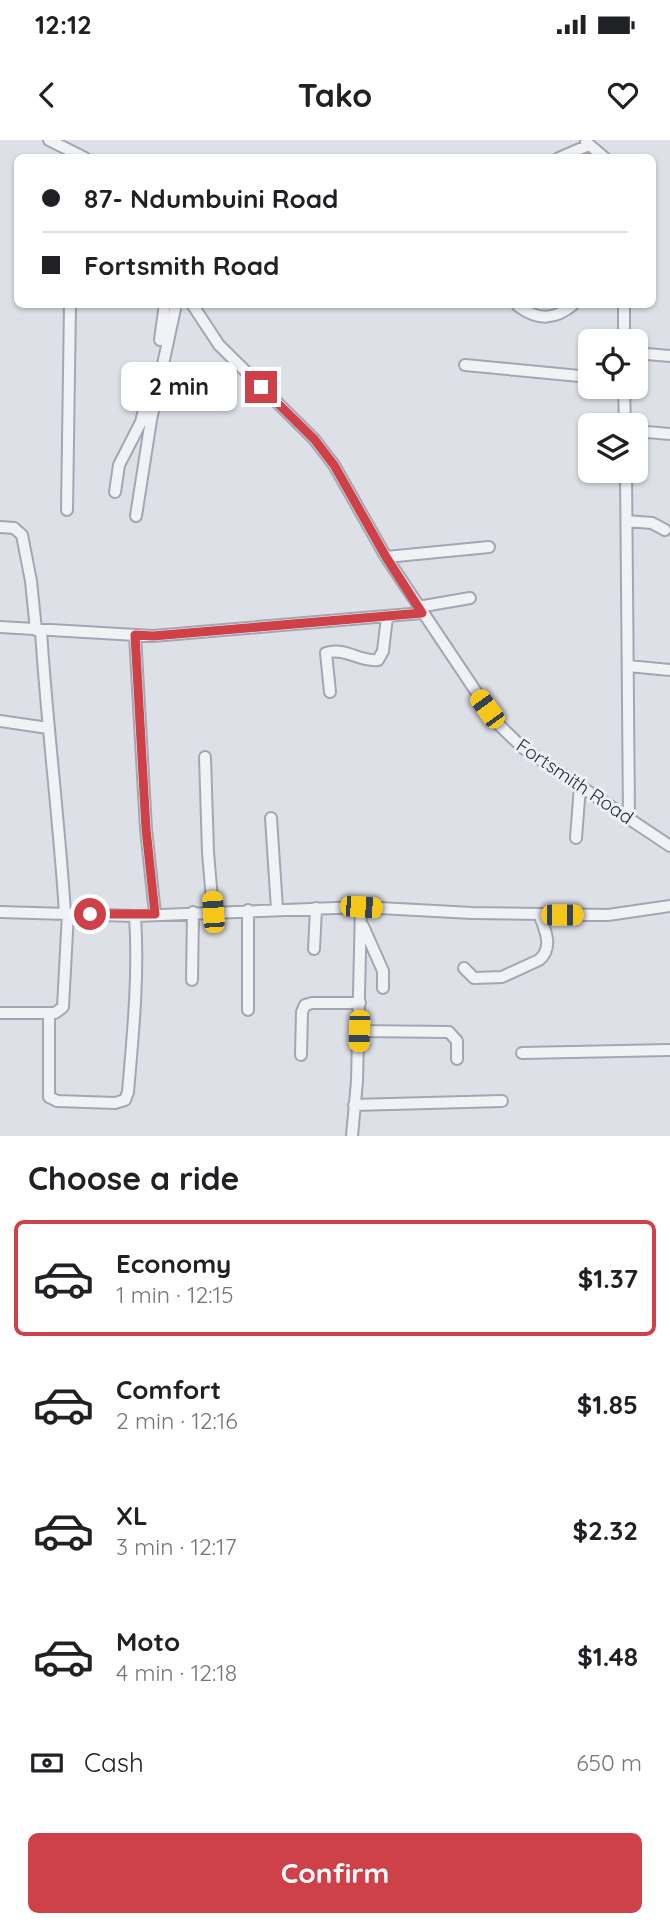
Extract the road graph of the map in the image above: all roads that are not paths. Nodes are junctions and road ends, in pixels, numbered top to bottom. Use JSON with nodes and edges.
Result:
{"nodes":[{"id":1,"x":52,"y":140,"type":"edge"},
{"id":2,"x":586,"y":143,"type":"edge"},
{"id":3,"x":78,"y":154,"type":"edge"},
{"id":4,"x":566,"y":154,"type":"edge"},
{"id":5,"x":600,"y":154,"type":"edge"},
{"id":6,"x":70,"y":308,"type":"edge"},
{"id":7,"x":164,"y":308,"type":"edge"},
{"id":8,"x":175,"y":308,"type":"edge"},
{"id":9,"x":195,"y":308,"type":"edge"},
{"id":10,"x":521,"y":308,"type":"edge"},
{"id":11,"x":569,"y":308,"type":"edge"},
{"id":12,"x":624,"y":308,"type":"edge"},
{"id":13,"x":624,"y":329,"type":"edge"},
{"id":14,"x":648,"y":354,"type":"edge"},
{"id":15,"x":670,"y":356,"type":"edge"},
{"id":16,"x":465,"y":365,"type":"dead end"},
{"id":17,"x":578,"y":376,"type":"edge"},
{"id":18,"x":648,"y":432,"type":"edge"},
{"id":19,"x":670,"y":434,"type":"edge"},
{"id":20,"x":626,"y":483,"type":"edge"},
{"id":21,"x":115,"y":492,"type":"dead end"},
{"id":22,"x":67,"y":510,"type":"dead end"},
{"id":23,"x":136,"y":516,"type":"dead end"},
{"id":24,"x":627,"y":521,"type":"junction"},
{"id":25,"x":0,"y":527,"type":"edge"},
{"id":26,"x":664,"y":530,"type":"dead end"},
{"id":27,"x":489,"y":547,"type":"dead end"},
{"id":28,"x":386,"y":557,"type":"junction"},
{"id":29,"x":470,"y":598,"type":"dead end"},
{"id":30,"x":420,"y":610,"type":"junction"},
{"id":31,"x":387,"y":617,"type":"junction"},
{"id":32,"x":0,"y":628,"type":"edge"},
{"id":33,"x":38,"y":631,"type":"junction"},
{"id":34,"x":135,"y":635,"type":"junction"},
{"id":35,"x":628,"y":666,"type":"junction"},
{"id":36,"x":670,"y":670,"type":"edge"},
{"id":37,"x":330,"y":692,"type":"dead end"},
{"id":38,"x":0,"y":721,"type":"edge"},
{"id":39,"x":48,"y":728,"type":"junction"},
{"id":40,"x":205,"y":757,"type":"dead end"},
{"id":41,"x":580,"y":786,"type":"junction"},
{"id":42,"x":271,"y":818,"type":"dead end"},
{"id":43,"x":629,"y":818,"type":"junction"},
{"id":44,"x":576,"y":838,"type":"dead end"},
{"id":45,"x":670,"y":846,"type":"edge"},
{"id":46,"x":670,"y":906,"type":"edge"},
{"id":47,"x":361,"y":907,"type":"junction"},
{"id":48,"x":316,"y":908,"type":"junction"},
{"id":49,"x":277,"y":909,"type":"junction"},
{"id":50,"x":248,"y":910,"type":"junction"},
{"id":51,"x":0,"y":912,"type":"edge"},
{"id":52,"x":193,"y":912,"type":"junction"},
{"id":53,"x":213,"y":912,"type":"junction"},
{"id":54,"x":66,"y":913,"type":"junction"},
{"id":55,"x":155,"y":914,"type":"junction"},
{"id":56,"x":539,"y":914,"type":"junction"},
{"id":57,"x":135,"y":915,"type":"junction"},
{"id":58,"x":361,"y":924,"type":"junction"},
{"id":59,"x":314,"y":949,"type":"dead end"},
{"id":60,"x":464,"y":968,"type":"dead end"},
{"id":61,"x":192,"y":980,"type":"dead end"},
{"id":62,"x":383,"y":988,"type":"dead end"},
{"id":63,"x":360,"y":1003,"type":"junction"},
{"id":64,"x":248,"y":1010,"type":"dead end"},
{"id":65,"x":0,"y":1013,"type":"edge"},
{"id":66,"x":49,"y":1013,"type":"junction"},
{"id":67,"x":359,"y":1031,"type":"junction"},
{"id":68,"x":670,"y":1050,"type":"edge"},
{"id":69,"x":522,"y":1053,"type":"dead end"},
{"id":70,"x":301,"y":1055,"type":"dead end"},
{"id":71,"x":457,"y":1059,"type":"dead end"},
{"id":72,"x":502,"y":1101,"type":"dead end"},
{"id":73,"x":354,"y":1105,"type":"junction"},
{"id":74,"x":352,"y":1136,"type":"edge"}],
"edges":[{"from":1,"to":3,"type":"street"},
{"from":2,"to":4,"type":"street"},
{"from":2,"to":5,"type":"street"},
{"from":6,"to":22,"type":"street"},
{"from":7,"to":21,"type":"street"},
{"from":8,"to":23,"type":"street"},
{"from":9,"to":28,"type":"street","name":"Fortsmith Road"},
{"from":10,"to":11,"type":"street"},
{"from":12,"to":13,"type":"street"},
{"from":14,"to":15,"type":"street"},
{"from":16,"to":17,"type":"street"},
{"from":18,"to":19,"type":"street"},
{"from":20,"to":24,"type":"street"},
{"from":24,"to":26,"type":"street"},
{"from":24,"to":35,"type":"street"},
{"from":25,"to":33,"type":"street"},
{"from":27,"to":28,"type":"street"},
{"from":28,"to":30,"type":"street","name":"Fortsmith Road"},
{"from":29,"to":30,"type":"street"},
{"from":30,"to":31,"type":"street"},
{"from":30,"to":41,"type":"street","name":"Fortsmith Road"},
{"from":31,"to":34,"type":"street"},
{"from":31,"to":37,"type":"street"},
{"from":32,"to":33,"type":"street"},
{"from":33,"to":34,"type":"street"},
{"from":33,"to":39,"type":"street"},
{"from":34,"to":55,"type":"street"},
{"from":35,"to":36,"type":"street"},
{"from":35,"to":43,"type":"street"},
{"from":38,"to":39,"type":"street"},
{"from":39,"to":54,"type":"street"},
{"from":40,"to":53,"type":"street"},
{"from":41,"to":43,"type":"street","name":"Fortsmith Road"},
{"from":41,"to":44,"type":"street"},
{"from":42,"to":49,"type":"street"},
{"from":43,"to":45,"type":"street","name":"Fortsmith Road"},
{"from":46,"to":56,"type":"street"},
{"from":47,"to":48,"type":"street"},
{"from":47,"to":56,"type":"street"},
{"from":47,"to":58,"type":"street"},
{"from":48,"to":49,"type":"street"},
{"from":48,"to":59,"type":"street"},
{"from":49,"to":50,"type":"street"},
{"from":50,"to":53,"type":"street"},
{"from":50,"to":64,"type":"street"},
{"from":51,"to":54,"type":"street"},
{"from":52,"to":53,"type":"street"},
{"from":52,"to":55,"type":"street"},
{"from":52,"to":61,"type":"street"},
{"from":54,"to":57,"type":"street"},
{"from":54,"to":66,"type":"street"},
{"from":55,"to":57,"type":"street"},
{"from":56,"to":60,"type":"street"},
{"from":57,"to":66,"type":"street"},
{"from":58,"to":62,"type":"street"},
{"from":58,"to":63,"type":"street"},
{"from":63,"to":67,"type":"street"},
{"from":63,"to":70,"type":"street"},
{"from":65,"to":66,"type":"street"},
{"from":67,"to":71,"type":"street"},
{"from":67,"to":73,"type":"street"},
{"from":68,"to":69,"type":"street"},
{"from":72,"to":73,"type":"street"},
{"from":73,"to":74,"type":"street"}]}
